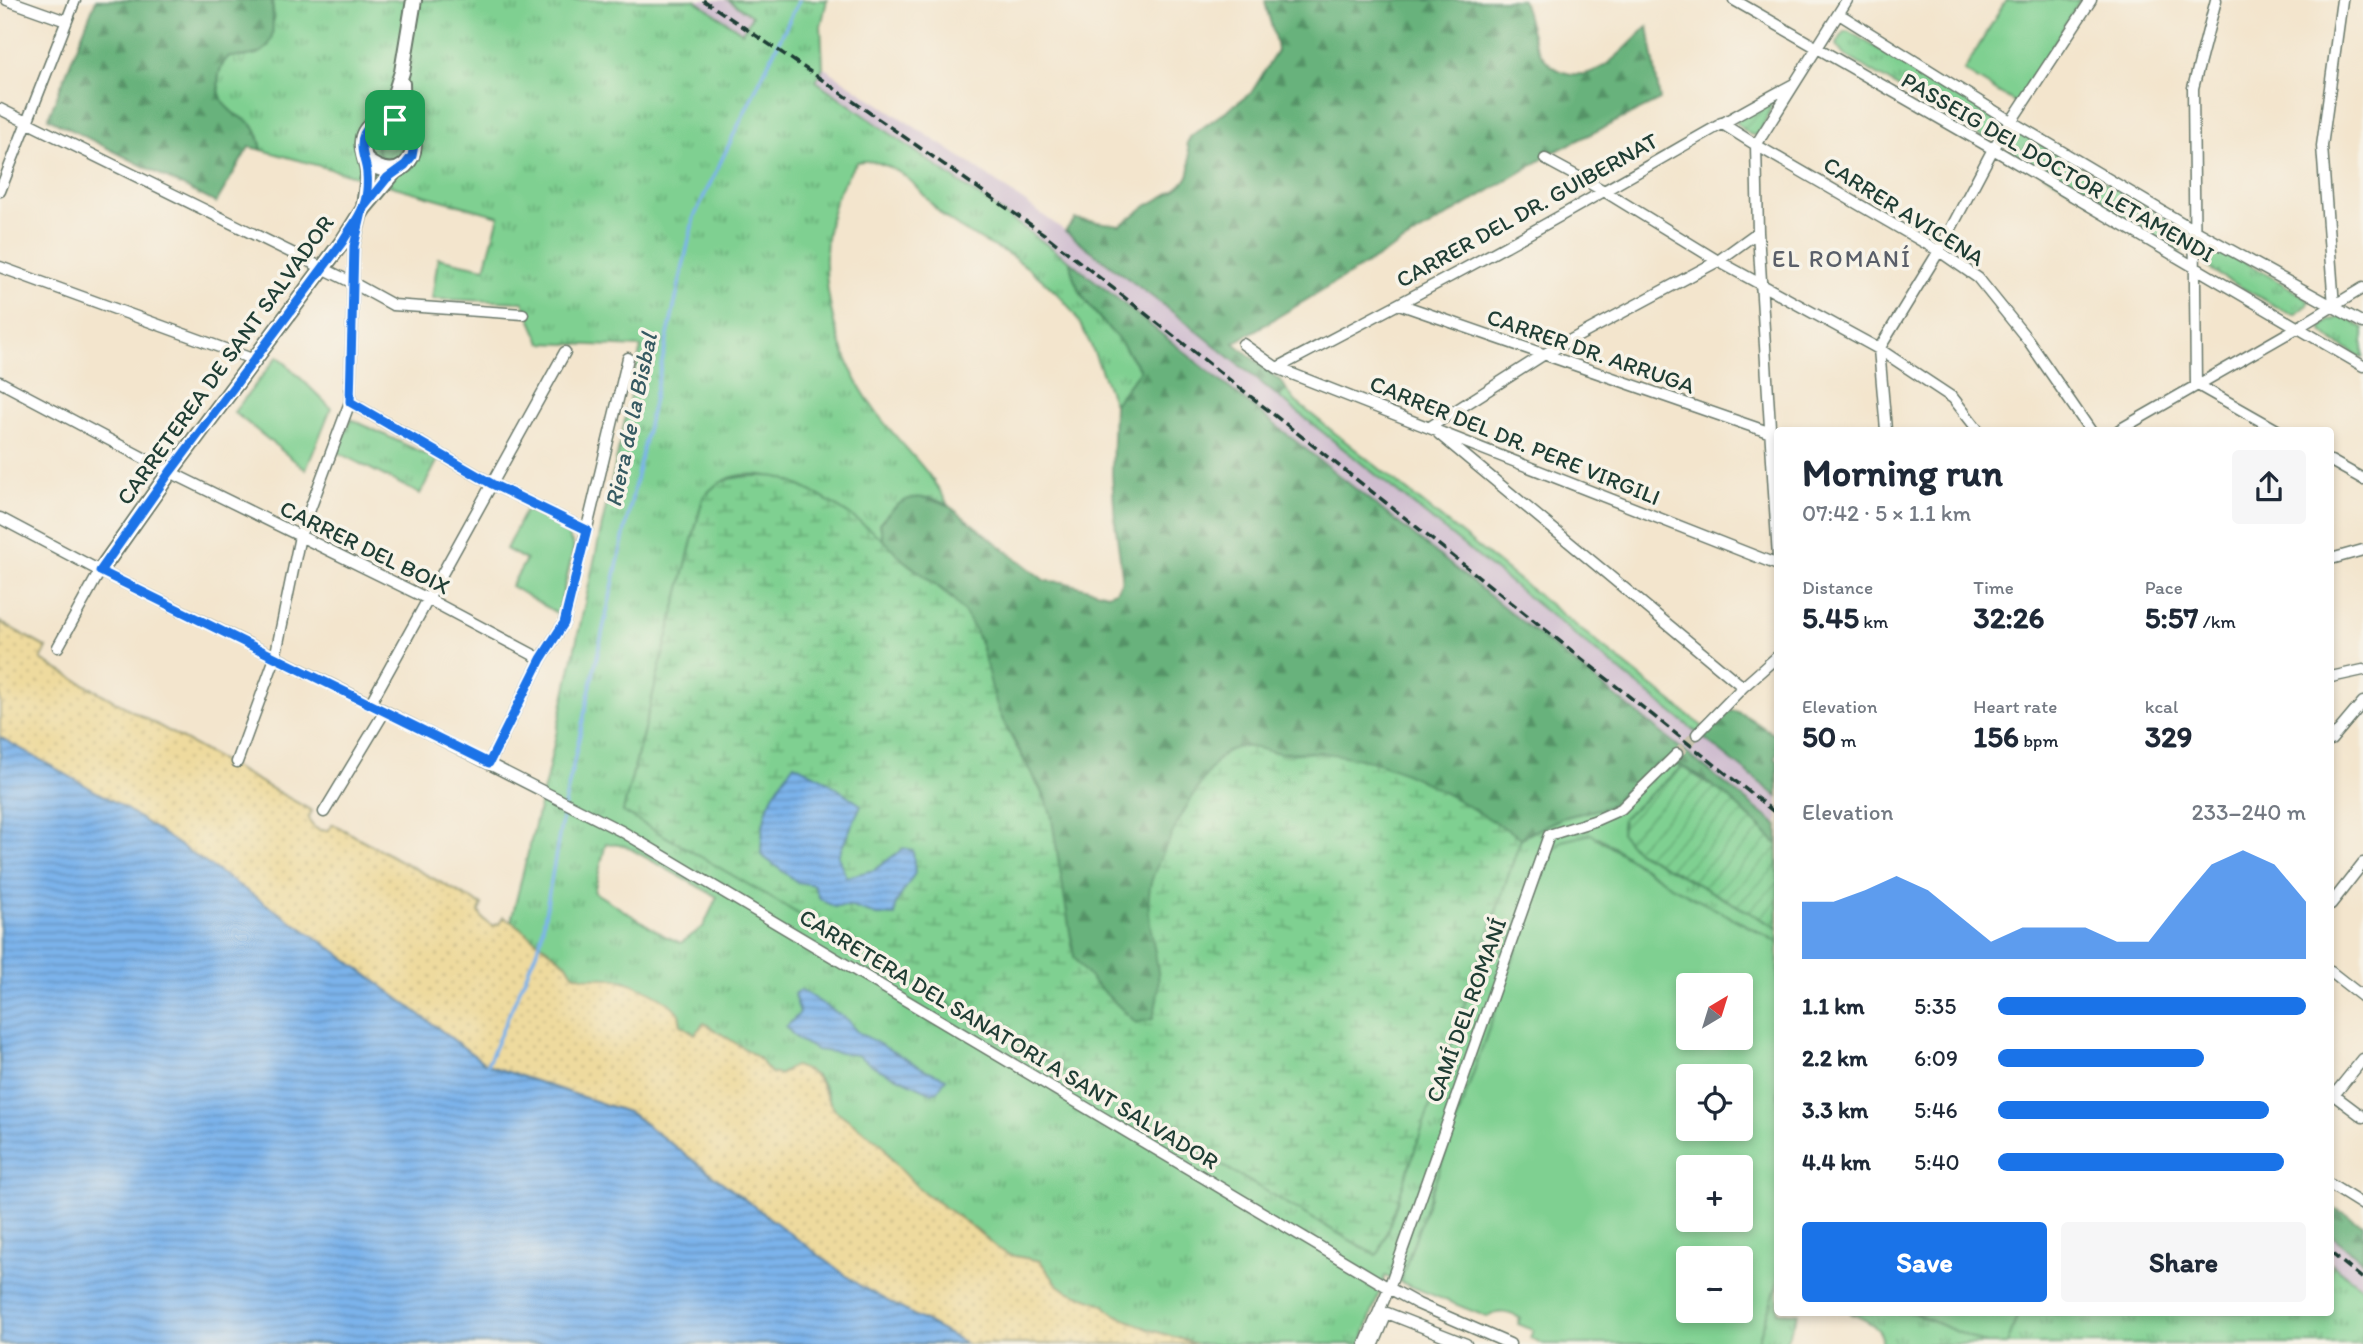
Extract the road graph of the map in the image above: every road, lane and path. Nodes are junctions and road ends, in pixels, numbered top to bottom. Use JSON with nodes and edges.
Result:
{"nodes":[{"id":1,"x":7,"y":0,"type":"edge"},
{"id":2,"x":75,"y":0,"type":"edge"},
{"id":3,"x":414,"y":0,"type":"edge"},
{"id":4,"x":1734,"y":0,"type":"edge"},
{"id":5,"x":1847,"y":0,"type":"edge"},
{"id":6,"x":2091,"y":0,"type":"edge"},
{"id":7,"x":2216,"y":0,"type":"edge"},
{"id":8,"x":2342,"y":0,"type":"edge"},
{"id":9,"x":1839,"y":14,"type":"junction"},
{"id":10,"x":66,"y":21,"type":"junction"},
{"id":11,"x":1817,"y":48,"type":"junction"},
{"id":12,"x":402,"y":72,"type":"junction"},
{"id":13,"x":1794,"y":84,"type":"junction"},
{"id":14,"x":0,"y":109,"type":"edge"},
{"id":15,"x":387,"y":119,"type":"junction"},
{"id":16,"x":28,"y":121,"type":"junction"},
{"id":17,"x":1721,"y":122,"type":"junction"},
{"id":18,"x":2012,"y":122,"type":"junction"},
{"id":19,"x":403,"y":124,"type":"junction"},
{"id":20,"x":1756,"y":145,"type":"junction"},
{"id":21,"x":1993,"y":149,"type":"junction"},
{"id":22,"x":1545,"y":159,"type":"dead end"},
{"id":23,"x":366,"y":160,"type":"junction"},
{"id":24,"x":396,"y":170,"type":"junction"},
{"id":25,"x":0,"y":191,"type":"edge"},
{"id":26,"x":1604,"y":191,"type":"junction"},
{"id":27,"x":363,"y":208,"type":"junction"},
{"id":28,"x":2194,"y":230,"type":"junction"},
{"id":29,"x":1758,"y":232,"type":"junction"},
{"id":30,"x":1940,"y":251,"type":"junction"},
{"id":31,"x":1718,"y":261,"type":"junction"},
{"id":32,"x":0,"y":267,"type":"edge"},
{"id":33,"x":323,"y":268,"type":"junction"},
{"id":34,"x":2196,"y":270,"type":"junction"},
{"id":35,"x":353,"y":283,"type":"junction"},
{"id":36,"x":1761,"y":285,"type":"junction"},
{"id":37,"x":2363,"y":288,"type":"edge"},
{"id":38,"x":1398,"y":304,"type":"junction"},
{"id":39,"x":2334,"y":306,"type":"junction"},
{"id":40,"x":523,"y":314,"type":"dead end"},
{"id":41,"x":2363,"y":323,"type":"edge"},
{"id":42,"x":2297,"y":328,"type":"junction"},
{"id":43,"x":1243,"y":344,"type":"dead end"},
{"id":44,"x":1879,"y":349,"type":"junction"},
{"id":45,"x":565,"y":352,"type":"dead end"},
{"id":46,"x":1543,"y":355,"type":"junction"},
{"id":47,"x":628,"y":358,"type":"dead end"},
{"id":48,"x":255,"y":360,"type":"junction"},
{"id":49,"x":2363,"y":366,"type":"edge"},
{"id":50,"x":1277,"y":368,"type":"junction"},
{"id":51,"x":0,"y":382,"type":"edge"},
{"id":52,"x":2196,"y":384,"type":"junction"},
{"id":53,"x":350,"y":402,"type":"junction"},
{"id":54,"x":1430,"y":427,"type":"junction"},
{"id":55,"x":1886,"y":427,"type":"edge"},
{"id":56,"x":1976,"y":427,"type":"edge"},
{"id":57,"x":2089,"y":427,"type":"edge"},
{"id":58,"x":2124,"y":427,"type":"edge"},
{"id":59,"x":2272,"y":427,"type":"edge"},
{"id":60,"x":1771,"y":433,"type":"junction"},
{"id":61,"x":2334,"y":463,"type":"edge"},
{"id":62,"x":170,"y":472,"type":"junction"},
{"id":63,"x":2363,"y":479,"type":"edge"},
{"id":64,"x":492,"y":484,"type":"junction"},
{"id":65,"x":1774,"y":486,"type":"edge"},
{"id":66,"x":0,"y":518,"type":"edge"},
{"id":67,"x":587,"y":530,"type":"junction"},
{"id":68,"x":300,"y":536,"type":"junction"},
{"id":69,"x":2363,"y":550,"type":"edge"},
{"id":70,"x":2334,"y":558,"type":"edge"},
{"id":71,"x":1774,"y":563,"type":"edge"},
{"id":72,"x":100,"y":571,"type":"junction"},
{"id":73,"x":428,"y":599,"type":"junction"},
{"id":74,"x":58,"y":647,"type":"dead end"},
{"id":75,"x":275,"y":658,"type":"junction"},
{"id":76,"x":541,"y":659,"type":"junction"},
{"id":77,"x":1774,"y":660,"type":"edge"},
{"id":78,"x":2363,"y":670,"type":"edge"},
{"id":79,"x":2334,"y":676,"type":"edge"},
{"id":80,"x":1742,"y":688,"type":"junction"},
{"id":81,"x":2363,"y":702,"type":"edge"},
{"id":82,"x":370,"y":704,"type":"junction"},
{"id":83,"x":385,"y":711,"type":"junction"},
{"id":84,"x":1697,"y":734,"type":"tunnel mouth"},
{"id":85,"x":2334,"y":736,"type":"edge"},
{"id":86,"x":1677,"y":754,"type":"tunnel mouth"},
{"id":87,"x":237,"y":762,"type":"dead end"},
{"id":88,"x":489,"y":763,"type":"junction"},
{"id":89,"x":324,"y":812,"type":"dead end"},
{"id":90,"x":2363,"y":863,"type":"edge"},
{"id":91,"x":2334,"y":900,"type":"edge"},
{"id":92,"x":2334,"y":974,"type":"edge"},
{"id":93,"x":2363,"y":997,"type":"edge"},
{"id":94,"x":2363,"y":1059,"type":"edge"},
{"id":95,"x":2334,"y":1092,"type":"edge"},
{"id":96,"x":2334,"y":1095,"type":"edge"},
{"id":97,"x":2363,"y":1117,"type":"edge"},
{"id":98,"x":2334,"y":1187,"type":"edge"},
{"id":99,"x":2363,"y":1205,"type":"edge"},
{"id":100,"x":1389,"y":1288,"type":"junction"},
{"id":101,"x":1492,"y":1340,"type":"edge"},
{"id":102,"x":1365,"y":1344,"type":"edge"},
{"id":103,"x":1374,"y":1344,"type":"edge"},
{"id":104,"x":1466,"y":1344,"type":"edge"},
{"id":105,"x":1510,"y":1344,"type":"edge"}],
"edges":[{"from":1,"to":10,"type":"street"},
{"from":2,"to":10,"type":"street"},
{"from":3,"to":12,"type":"street"},
{"from":4,"to":11,"type":"street","name":"PASSEIG DEL DOCTOR LETAMENDI"},
{"from":5,"to":9,"type":"street"},
{"from":6,"to":18,"type":"street"},
{"from":7,"to":28,"type":"street"},
{"from":8,"to":39,"type":"street"},
{"from":9,"to":11,"type":"street"},
{"from":9,"to":18,"type":"street","name":"PASSEIG DEL DOCTOR LETAMENDI"},
{"from":10,"to":16,"type":"street"},
{"from":11,"to":13,"type":"street"},
{"from":11,"to":21,"type":"street","name":"PASSEIG DEL DOCTOR LETAMENDI"},
{"from":12,"to":15,"type":"street"},
{"from":12,"to":19,"type":"street"},
{"from":13,"to":17,"type":"street","name":"CARRER DEL DR. GUIBERNAT"},
{"from":13,"to":20,"type":"street"},
{"from":14,"to":16,"type":"street"},
{"from":15,"to":19,"type":"street"},
{"from":15,"to":23,"type":"street"},
{"from":16,"to":25,"type":"street"},
{"from":16,"to":33,"type":"street"},
{"from":17,"to":20,"type":"street","name":"CARRER AVICENA"},
{"from":17,"to":26,"type":"street","name":"CARRER DEL DR. GUIBERNAT"},
{"from":18,"to":21,"type":"street"},
{"from":18,"to":28,"type":"street","name":"PASSEIG DEL DOCTOR LETAMENDI"},
{"from":19,"to":24,"type":"street"},
{"from":20,"to":29,"type":"street"},
{"from":20,"to":30,"type":"street","name":"CARRER AVICENA"},
{"from":21,"to":30,"type":"street"},
{"from":21,"to":34,"type":"street","name":"PASSEIG DEL DOCTOR LETAMENDI"},
{"from":22,"to":26,"type":"street"},
{"from":23,"to":24,"type":"street"},
{"from":23,"to":27,"type":"street"},
{"from":24,"to":27,"type":"street","name":"CARRETEREA DE SANT SALVADOR"},
{"from":26,"to":31,"type":"street"},
{"from":26,"to":38,"type":"street","name":"CARRER DEL DR. GUIBERNAT"},
{"from":27,"to":33,"type":"street","name":"CARRETEREA DE SANT SALVADOR"},
{"from":27,"to":35,"type":"street"},
{"from":28,"to":34,"type":"street"},
{"from":28,"to":39,"type":"street","name":"PASSEIG DEL DOCTOR LETAMENDI"},
{"from":29,"to":31,"type":"street"},
{"from":29,"to":36,"type":"street"},
{"from":30,"to":44,"type":"street"},
{"from":30,"to":57,"type":"street","name":"CARRER AVICENA"},
{"from":31,"to":36,"type":"street"},
{"from":31,"to":46,"type":"street"},
{"from":32,"to":48,"type":"street"},
{"from":33,"to":35,"type":"street"},
{"from":33,"to":48,"type":"street","name":"CARRETEREA DE SANT SALVADOR"},
{"from":34,"to":42,"type":"street","name":"PASSEIG DEL DOCTOR LETAMENDI"},
{"from":34,"to":52,"type":"street"},
{"from":35,"to":40,"type":"street"},
{"from":35,"to":53,"type":"street"},
{"from":36,"to":44,"type":"street"},
{"from":36,"to":60,"type":"street"},
{"from":37,"to":39,"type":"street"},
{"from":38,"to":46,"type":"street","name":"CARRER DR. ARRUGA"},
{"from":38,"to":50,"type":"street","name":"CARRER DEL DR. GUIBERNAT"},
{"from":39,"to":41,"type":"street","name":"PASSEIG DEL DOCTOR LETAMENDI"},
{"from":39,"to":42,"type":"street"},
{"from":42,"to":49,"type":"street","name":"PASSEIG DEL DOCTOR LETAMENDI"},
{"from":42,"to":52,"type":"street"},
{"from":43,"to":50,"type":"street","name":"CARRER DEL DR. PERE VIRGILI"},
{"from":44,"to":55,"type":"street"},
{"from":44,"to":56,"type":"street"},
{"from":45,"to":64,"type":"street"},
{"from":46,"to":54,"type":"street"},
{"from":46,"to":60,"type":"street","name":"CARRER DR. ARRUGA"},
{"from":47,"to":67,"type":"street"},
{"from":48,"to":62,"type":"street","name":"CARRETEREA DE SANT SALVADOR"},
{"from":50,"to":54,"type":"street","name":"CARRER DEL DR. PERE VIRGILI"},
{"from":51,"to":62,"type":"street","name":"CARRER DEL BOIX"},
{"from":52,"to":58,"type":"street"},
{"from":52,"to":59,"type":"street"},
{"from":53,"to":64,"type":"street"},
{"from":53,"to":68,"type":"street"},
{"from":54,"to":71,"type":"street","name":"CARRER DEL DR. PERE VIRGILI"},
{"from":54,"to":80,"type":"street"},
{"from":60,"to":65,"type":"street"},
{"from":61,"to":63,"type":"street"},
{"from":62,"to":68,"type":"street","name":"CARRER DEL BOIX"},
{"from":62,"to":72,"type":"street","name":"CARRETEREA DE SANT SALVADOR"},
{"from":64,"to":67,"type":"street"},
{"from":64,"to":73,"type":"street"},
{"from":66,"to":72,"type":"street","name":"CARRETERA DEL SANATORI A SANT SALVADOR"},
{"from":67,"to":76,"type":"street"},
{"from":68,"to":73,"type":"street","name":"CARRER DEL BOIX"},
{"from":68,"to":75,"type":"street"},
{"from":69,"to":70,"type":"street"},
{"from":72,"to":74,"type":"street","name":"CARRETEREA DE SANT SALVADOR"},
{"from":72,"to":75,"type":"street","name":"CARRETERA DEL SANATORI A SANT SALVADOR"},
{"from":73,"to":76,"type":"street","name":"CARRER DEL BOIX"},
{"from":73,"to":82,"type":"street"},
{"from":75,"to":82,"type":"street","name":"CARRETERA DEL SANATORI A SANT SALVADOR"},
{"from":75,"to":87,"type":"street"},
{"from":76,"to":88,"type":"street"},
{"from":77,"to":80,"type":"street"},
{"from":78,"to":79,"type":"street"},
{"from":80,"to":84,"type":"street"},
{"from":81,"to":85,"type":"street"},
{"from":82,"to":83,"type":"street","name":"CARRETERA DEL SANATORI A SANT SALVADOR"},
{"from":83,"to":88,"type":"street","name":"CARRETERA DEL SANATORI A SANT SALVADOR"},
{"from":83,"to":89,"type":"street"},
{"from":86,"to":100,"type":"street","name":"CAMÍ DEL ROMANÍ"},
{"from":88,"to":100,"type":"street","name":"CARRETERA DEL SANATORI A SANT SALVADOR"},
{"from":90,"to":91,"type":"street"},
{"from":92,"to":93,"type":"street"},
{"from":94,"to":95,"type":"street"},
{"from":96,"to":97,"type":"street"},
{"from":98,"to":99,"type":"street"},
{"from":100,"to":101,"type":"street","name":"CARRETERA DEL SANATORI A SANT SALVADOR"},
{"from":100,"to":102,"type":"street","name":"CAMÍ DEL ROMANÍ"},
{"from":101,"to":105,"type":"street","name":"CARRETERA DEL SANATORI A SANT SALVADOR"},
{"from":103,"to":104,"type":"street"}]}
